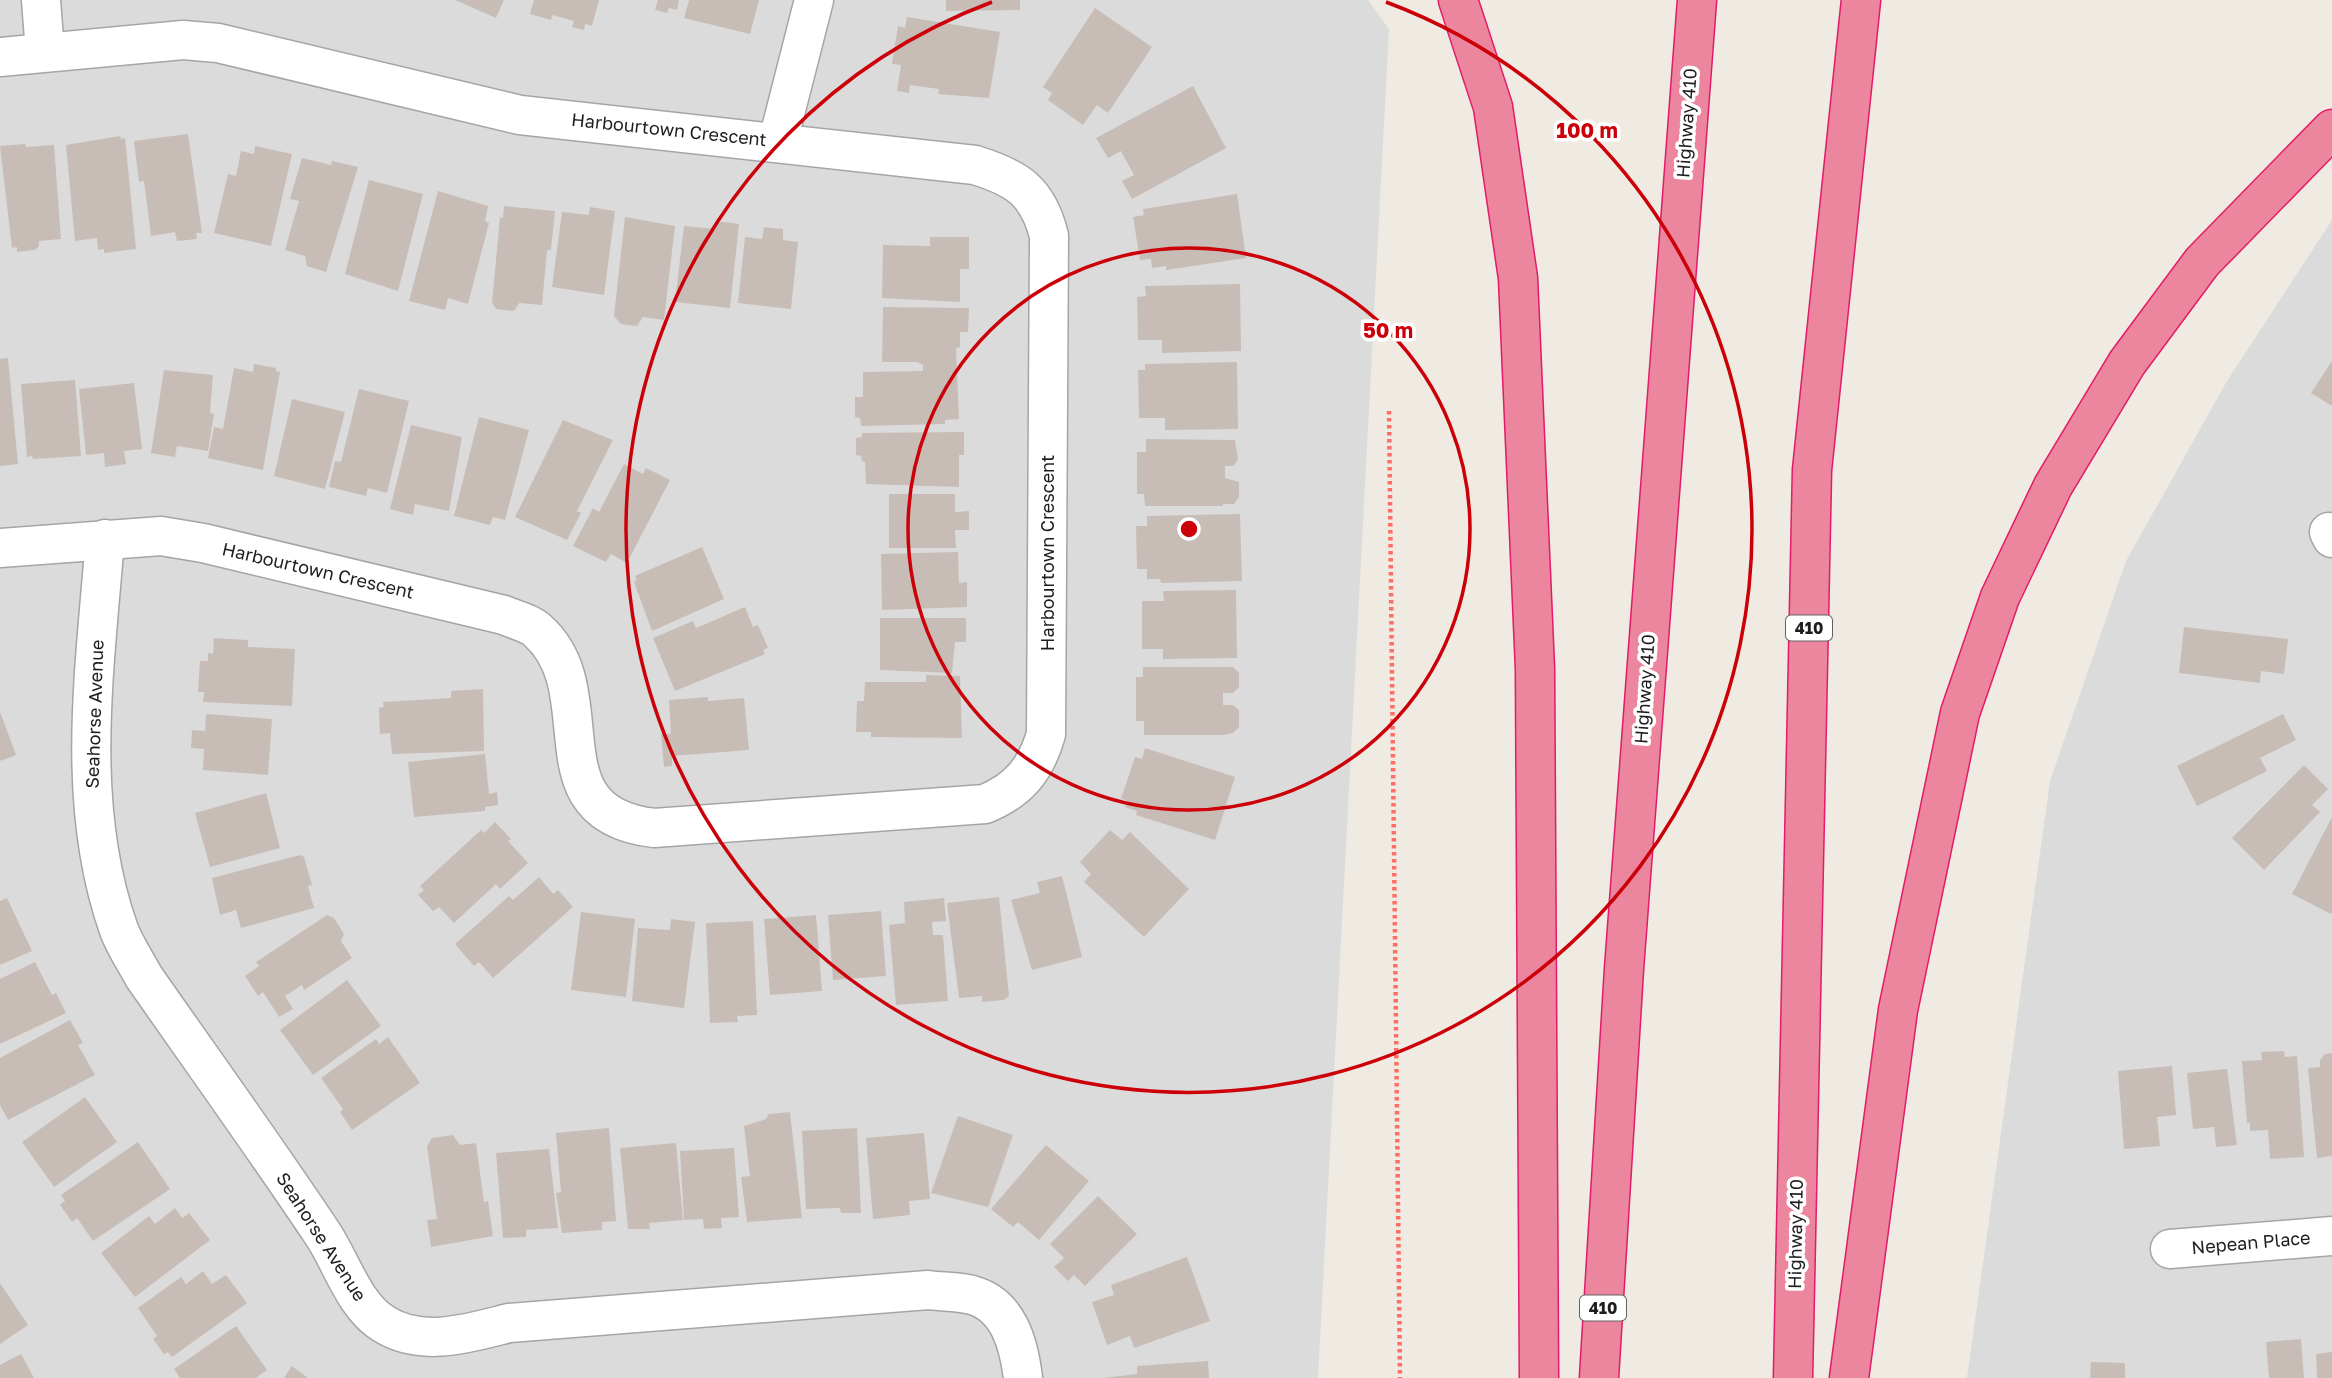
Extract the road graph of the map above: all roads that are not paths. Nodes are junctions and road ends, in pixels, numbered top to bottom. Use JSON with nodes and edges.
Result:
{"nodes":[{"id":1,"x":41,"y":0,"type":"edge"},
{"id":2,"x":814,"y":0,"type":"edge"},
{"id":3,"x":1458,"y":0,"type":"edge"},
{"id":4,"x":1697,"y":0,"type":"edge"},
{"id":5,"x":1861,"y":0,"type":"edge"},
{"id":6,"x":45,"y":52,"type":"junction"},
{"id":7,"x":0,"y":57,"type":"edge"},
{"id":8,"x":2332,"y":129,"type":"edge"},
{"id":9,"x":778,"y":141,"type":"junction"},
{"id":10,"x":105,"y":539,"type":"junction"},
{"id":11,"x":0,"y":548,"type":"edge"},
{"id":12,"x":2332,"y":1236,"type":"edge"},
{"id":13,"x":2171,"y":1249,"type":"dead end"},
{"id":14,"x":1023,"y":1378,"type":"edge"},
{"id":15,"x":1539,"y":1378,"type":"edge"},
{"id":16,"x":1599,"y":1378,"type":"edge"},
{"id":17,"x":1793,"y":1378,"type":"edge"},
{"id":18,"x":1849,"y":1378,"type":"edge"}],
"edges":[{"from":1,"to":6,"type":"street"},
{"from":2,"to":9,"type":"street"},
{"from":3,"to":15,"type":"highway"},
{"from":4,"to":16,"type":"highway","name":"Highway 410","number":"410"},
{"from":5,"to":17,"type":"highway","name":"Highway 410","number":"410"},
{"from":6,"to":7,"type":"street","name":"Harbourtown Crescent"},
{"from":6,"to":9,"type":"street","name":"Harbourtown Crescent"},
{"from":8,"to":18,"type":"highway"},
{"from":9,"to":10,"type":"street","name":"Harbourtown Crescent"},
{"from":10,"to":11,"type":"street","name":"Harbourtown Crescent"},
{"from":10,"to":14,"type":"street","name":"Seahorse Avenue"},
{"from":12,"to":13,"type":"street","name":"Nepean Place"}]}
